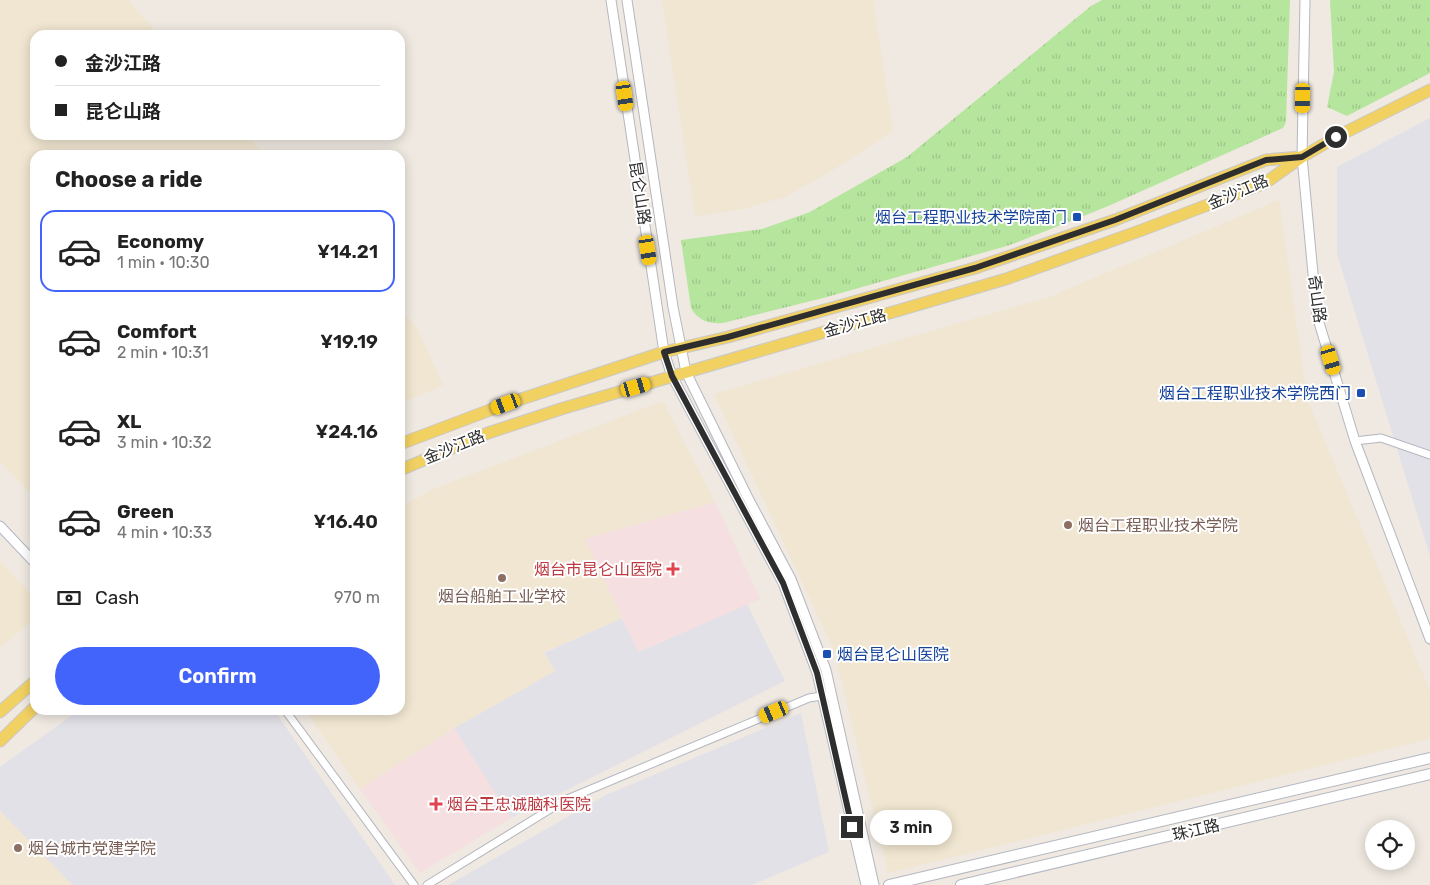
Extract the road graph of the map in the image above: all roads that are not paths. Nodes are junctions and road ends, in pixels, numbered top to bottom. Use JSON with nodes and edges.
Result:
{"nodes":[{"id":1,"x":610,"y":0,"type":"edge"},
{"id":2,"x":627,"y":0,"type":"edge"},
{"id":3,"x":1305,"y":0,"type":"edge"},
{"id":4,"x":1430,"y":90,"type":"edge"},
{"id":5,"x":1302,"y":157,"type":"junction"},
{"id":6,"x":681,"y":349,"type":"junction"},
{"id":7,"x":664,"y":352,"type":"junction"},
{"id":8,"x":686,"y":372,"type":"junction"},
{"id":9,"x":672,"y":376,"type":"junction"},
{"id":10,"x":1356,"y":441,"type":"junction"},
{"id":11,"x":405,"y":442,"type":"edge"},
{"id":12,"x":1430,"y":455,"type":"edge"},
{"id":13,"x":405,"y":468,"type":"edge"},
{"id":14,"x":0,"y":526,"type":"edge"},
{"id":15,"x":30,"y":558,"type":"edge"},
{"id":16,"x":1430,"y":639,"type":"edge"},
{"id":17,"x":30,"y":685,"type":"edge"},
{"id":18,"x":832,"y":694,"type":"junction"},
{"id":19,"x":0,"y":712,"type":"edge"},
{"id":20,"x":30,"y":712,"type":"edge"},
{"id":21,"x":289,"y":715,"type":"edge"},
{"id":22,"x":0,"y":741,"type":"edge"},
{"id":23,"x":1430,"y":758,"type":"edge"},
{"id":24,"x":1430,"y":774,"type":"edge"},
{"id":25,"x":414,"y":885,"type":"edge"},
{"id":26,"x":427,"y":885,"type":"edge"},
{"id":27,"x":866,"y":885,"type":"edge"},
{"id":28,"x":874,"y":885,"type":"edge"},
{"id":29,"x":889,"y":885,"type":"edge"},
{"id":30,"x":961,"y":885,"type":"edge"}],
"edges":[{"from":1,"to":7,"type":"street","name":"昆仑山路"},
{"from":2,"to":6,"type":"street","name":"昆仑山路"},
{"from":3,"to":5,"type":"street","name":"奇山路"},
{"from":4,"to":5,"type":"main road","name":"金沙江路"},
{"from":5,"to":6,"type":"main road","name":"金沙江路"},
{"from":5,"to":8,"type":"main road","name":"金沙江路"},
{"from":5,"to":10,"type":"street","name":"奇山路"},
{"from":6,"to":7,"type":"main road","name":"金沙江路"},
{"from":6,"to":8,"type":"street","name":"昆仑山路"},
{"from":7,"to":9,"type":"street","name":"昆仑山路"},
{"from":7,"to":11,"type":"main road","name":"金沙江路"},
{"from":8,"to":9,"type":"main road","name":"金沙江路"},
{"from":8,"to":18,"type":"street","name":"昆仑山路"},
{"from":9,"to":13,"type":"main road","name":"金沙江路"},
{"from":9,"to":27,"type":"street","name":"昆仑山路"},
{"from":10,"to":12,"type":"street"},
{"from":10,"to":16,"type":"street","name":"奇山路"},
{"from":14,"to":15,"type":"street"},
{"from":17,"to":19,"type":"main road"},
{"from":18,"to":26,"type":"street"},
{"from":18,"to":28,"type":"street","name":"昆仑山路"},
{"from":20,"to":22,"type":"main road"},
{"from":21,"to":25,"type":"street"},
{"from":23,"to":29,"type":"main road"},
{"from":24,"to":30,"type":"main road","name":"珠江路"}]}
